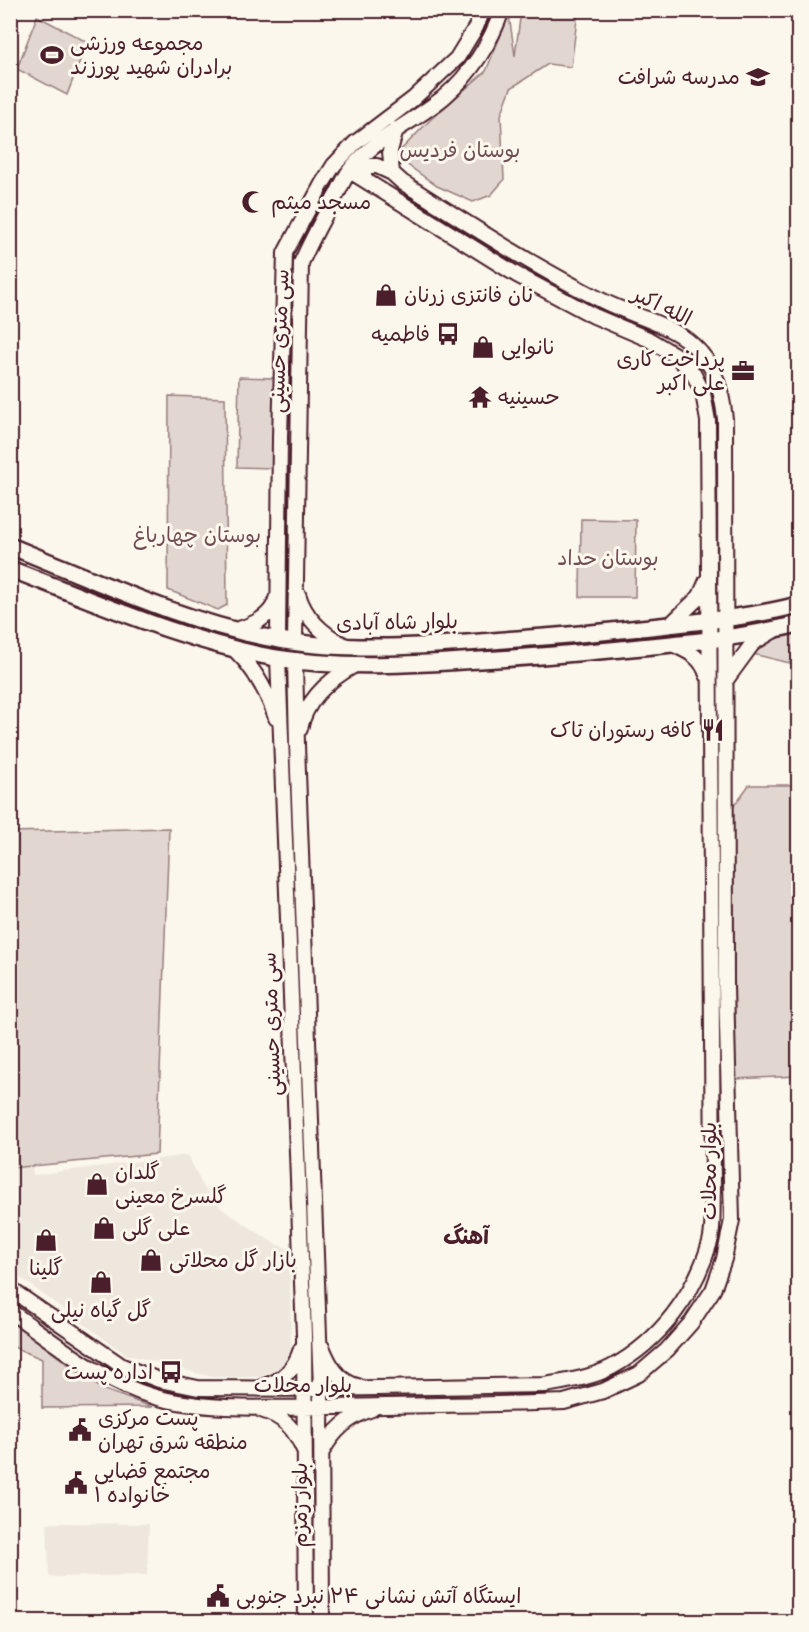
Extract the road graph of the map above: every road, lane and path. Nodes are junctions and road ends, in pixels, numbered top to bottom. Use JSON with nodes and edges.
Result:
{"nodes":[{"id":1,"x":483,"y":10,"type":"edge"},
{"id":2,"x":502,"y":10,"type":"edge"},
{"id":3,"x":396,"y":129,"type":"junction"},
{"id":4,"x":350,"y":171,"type":"junction"},
{"id":5,"x":392,"y":173,"type":"junction"},
{"id":6,"x":364,"y":178,"type":"junction"},
{"id":7,"x":285,"y":254,"type":"junction"},
{"id":8,"x":301,"y":263,"type":"junction"},
{"id":9,"x":708,"y":500,"type":"junction"},
{"id":10,"x":725,"y":510,"type":"junction"},
{"id":11,"x":10,"y":546,"type":"edge"},
{"id":12,"x":10,"y":570,"type":"edge"},
{"id":13,"x":278,"y":570,"type":"junction"},
{"id":14,"x":295,"y":571,"type":"junction"},
{"id":15,"x":709,"y":576,"type":"junction"},
{"id":16,"x":798,"y":604,"type":"edge"},
{"id":17,"x":726,"y":619,"type":"junction"},
{"id":18,"x":709,"y":621,"type":"junction"},
{"id":19,"x":798,"y":624,"type":"edge"},
{"id":20,"x":670,"y":625,"type":"junction"},
{"id":21,"x":236,"y":630,"type":"junction"},
{"id":22,"x":775,"y":630,"type":"junction"},
{"id":23,"x":726,"y":638,"type":"junction"},
{"id":24,"x":278,"y":640,"type":"junction"},
{"id":25,"x":709,"y":641,"type":"junction"},
{"id":26,"x":295,"y":642,"type":"junction"},
{"id":27,"x":672,"y":644,"type":"junction"},
{"id":28,"x":346,"y":646,"type":"junction"},
{"id":29,"x":234,"y":649,"type":"junction"},
{"id":30,"x":278,"y":658,"type":"junction"},
{"id":31,"x":296,"y":660,"type":"junction"},
{"id":32,"x":355,"y":665,"type":"junction"},
{"id":33,"x":726,"y":680,"type":"junction"},
{"id":34,"x":709,"y":684,"type":"junction"},
{"id":35,"x":281,"y":734,"type":"junction"},
{"id":36,"x":297,"y":746,"type":"junction"},
{"id":37,"x":10,"y":1289,"type":"edge"},
{"id":38,"x":10,"y":1311,"type":"edge"},
{"id":39,"x":319,"y":1333,"type":"junction"},
{"id":40,"x":304,"y":1335,"type":"junction"},
{"id":41,"x":253,"y":1388,"type":"junction"},
{"id":42,"x":369,"y":1388,"type":"junction"},
{"id":43,"x":305,"y":1389,"type":"junction"},
{"id":44,"x":321,"y":1389,"type":"junction"},
{"id":45,"x":247,"y":1406,"type":"junction"},
{"id":46,"x":385,"y":1406,"type":"junction"},
{"id":47,"x":305,"y":1407,"type":"junction"},
{"id":48,"x":321,"y":1407,"type":"junction"},
{"id":49,"x":306,"y":1454,"type":"junction"},
{"id":50,"x":321,"y":1454,"type":"junction"},
{"id":51,"x":306,"y":1622,"type":"edge"},
{"id":52,"x":322,"y":1622,"type":"edge"}],
"edges":[{"from":1,"to":7,"type":"main road"},
{"from":2,"to":3,"type":"main road","name":"سی متری حسینی"},
{"from":3,"to":4,"type":"main road","name":"سی متری حسینی"},
{"from":3,"to":5,"type":"main road"},
{"from":4,"to":6,"type":"main road","name":"الله اکبر"},
{"from":4,"to":8,"type":"main road","name":"سی متری حسینی"},
{"from":5,"to":6,"type":"main road"},
{"from":5,"to":10,"type":"main road","name":"الله اکبر"},
{"from":6,"to":9,"type":"main road","name":"الله اکبر"},
{"from":7,"to":8,"type":"main road"},
{"from":7,"to":13,"type":"main road","name":"سی متری حسینی"},
{"from":8,"to":14,"type":"main road","name":"سی متری حسینی"},
{"from":9,"to":10,"type":"main road"},
{"from":9,"to":15,"type":"main road","name":"الله اکبر"},
{"from":10,"to":17,"type":"main road","name":"الله اکبر"},
{"from":11,"to":21,"type":"main road","name":"بلوار شاه آبادی"},
{"from":12,"to":29,"type":"main road","name":"بلوار شاه آبادی"},
{"from":13,"to":21,"type":"main road"},
{"from":13,"to":24,"type":"main road","name":"سی متری حسینی"},
{"from":14,"to":26,"type":"main road","name":"سی متری حسینی"},
{"from":14,"to":28,"type":"main road"},
{"from":15,"to":18,"type":"main road","name":"الله اکبر"},
{"from":15,"to":20,"type":"main road"},
{"from":16,"to":17,"type":"main road","name":"بلوار شاه آبادی"},
{"from":17,"to":18,"type":"main road","name":"بلوار شاه آبادی"},
{"from":17,"to":23,"type":"main road","name":"الله اکبر"},
{"from":18,"to":20,"type":"main road","name":"بلوار شاه آبادی"},
{"from":18,"to":25,"type":"main road","name":"الله اکبر"},
{"from":19,"to":22,"type":"main road","name":"بلوار شاه آبادی"},
{"from":20,"to":28,"type":"main road","name":"بلوار شاه آبادی"},
{"from":21,"to":24,"type":"main road","name":"بلوار شاه آبادی"},
{"from":22,"to":23,"type":"main road","name":"بلوار شاه آبادی"},
{"from":22,"to":33,"type":"main road"},
{"from":23,"to":25,"type":"main road","name":"بلوار شاه آبادی"},
{"from":23,"to":33,"type":"main road","name":"بلوار محلات"},
{"from":24,"to":26,"type":"main road","name":"بلوار شاه آبادی"},
{"from":24,"to":30,"type":"main road"},
{"from":25,"to":27,"type":"main road","name":"بلوار شاه آبادی"},
{"from":25,"to":34,"type":"main road","name":"بلوار محلات"},
{"from":26,"to":28,"type":"main road","name":"بلوار شاه آبادی"},
{"from":26,"to":31,"type":"main road"},
{"from":27,"to":32,"type":"main road","name":"بلوار شاه آبادی"},
{"from":27,"to":34,"type":"main road"},
{"from":29,"to":30,"type":"main road","name":"بلوار شاه آبادی"},
{"from":29,"to":35,"type":"main road"},
{"from":30,"to":31,"type":"main road","name":"بلوار شاه آبادی"},
{"from":30,"to":35,"type":"main road","name":"سی متری حسینی"},
{"from":31,"to":32,"type":"main road","name":"بلوار شاه آبادی"},
{"from":31,"to":36,"type":"main road","name":"سی متری حسینی"},
{"from":32,"to":36,"type":"main road"},
{"from":33,"to":46,"type":"main road","name":"بلوار محلات"},
{"from":34,"to":42,"type":"main road","name":"بلوار محلات"},
{"from":35,"to":40,"type":"main road","name":"سی متری حسینی"},
{"from":36,"to":39,"type":"main road","name":"سی متری حسینی"},
{"from":37,"to":41,"type":"main road","name":"بلوار محلات"},
{"from":38,"to":45,"type":"main road","name":"بلوار محلات"},
{"from":39,"to":42,"type":"main road"},
{"from":39,"to":44,"type":"main road","name":"سی متری حسینی"},
{"from":40,"to":41,"type":"main road"},
{"from":40,"to":43,"type":"main road","name":"سی متری حسینی"},
{"from":41,"to":43,"type":"main road","name":"بلوار محلات"},
{"from":42,"to":44,"type":"main road","name":"بلوار محلات"},
{"from":43,"to":44,"type":"main road","name":"بلوار محلات"},
{"from":43,"to":47,"type":"main road","name":"بلوار زمزم"},
{"from":44,"to":48,"type":"main road","name":"بلوار زمزم"},
{"from":45,"to":47,"type":"main road","name":"بلوار محلات"},
{"from":45,"to":49,"type":"main road"},
{"from":46,"to":48,"type":"main road","name":"بلوار محلات"},
{"from":46,"to":50,"type":"main road"},
{"from":47,"to":48,"type":"main road","name":"بلوار محلات"},
{"from":47,"to":49,"type":"main road","name":"بلوار زمزم"},
{"from":48,"to":50,"type":"main road","name":"بلوار زمزم"},
{"from":49,"to":51,"type":"main road","name":"بلوار زمزم"},
{"from":50,"to":52,"type":"main road","name":"بلوار زمزم"}]}
